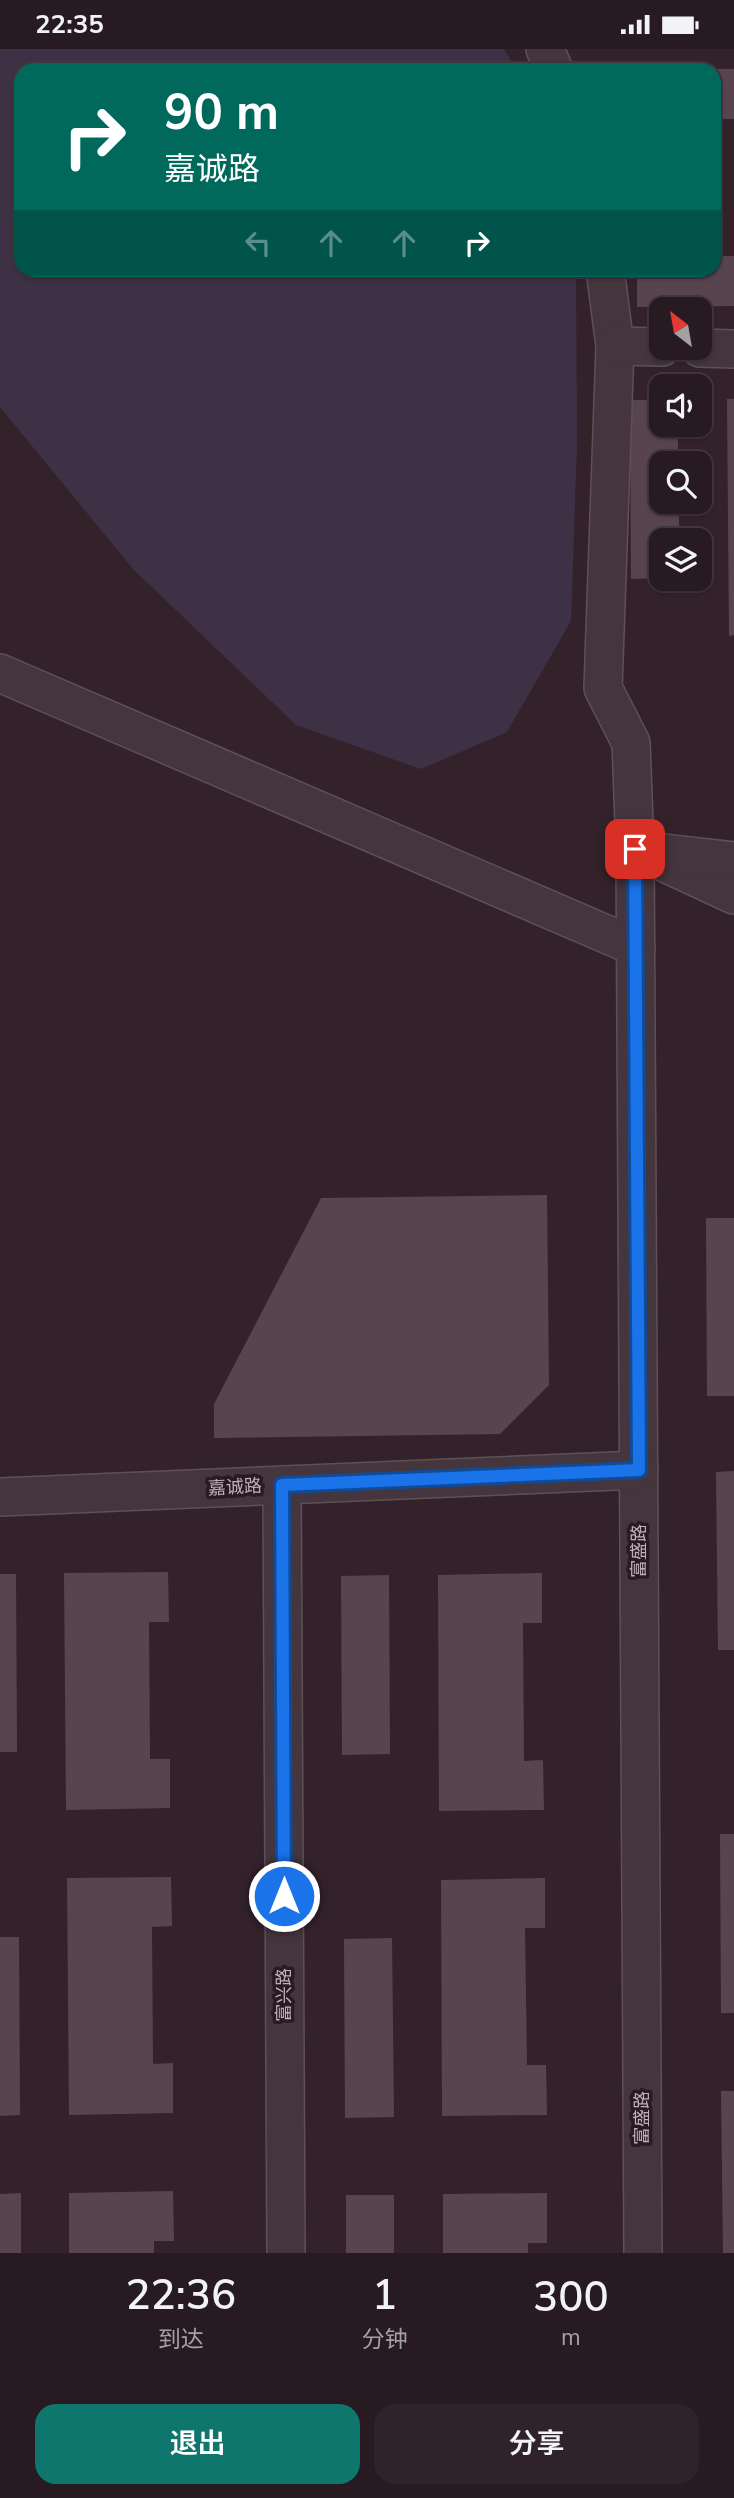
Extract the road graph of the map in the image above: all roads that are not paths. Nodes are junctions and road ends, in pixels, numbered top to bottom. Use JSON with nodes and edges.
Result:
{"nodes":[{"id":1,"x":606,"y":277,"type":"edge"},
{"id":2,"x":615,"y":346,"type":"junction"},
{"id":3,"x":649,"y":347,"type":"edge"},
{"id":4,"x":712,"y":348,"type":"edge"},
{"id":5,"x":734,"y":349,"type":"edge"},
{"id":6,"x":0,"y":673,"type":"edge"},
{"id":7,"x":635,"y":849,"type":"junction"},
{"id":8,"x":734,"y":861,"type":"edge"},
{"id":9,"x":734,"y":895,"type":"edge"},
{"id":10,"x":636,"y":947,"type":"junction"},
{"id":11,"x":639,"y":1470,"type":"junction"},
{"id":12,"x":282,"y":1485,"type":"junction"},
{"id":13,"x":0,"y":1497,"type":"edge"},
{"id":14,"x":286,"y":2253,"type":"edge"},
{"id":15,"x":643,"y":2253,"type":"edge"}],
"edges":[{"from":1,"to":2,"type":"street","name":"富盛路"},
{"from":2,"to":3,"type":"street"},
{"from":2,"to":7,"type":"street","name":"富盛路"},
{"from":4,"to":5,"type":"street"},
{"from":6,"to":10,"type":"street"},
{"from":7,"to":8,"type":"street"},
{"from":7,"to":9,"type":"street"},
{"from":7,"to":10,"type":"street","name":"富盛路"},
{"from":10,"to":11,"type":"street","name":"富盛路"},
{"from":11,"to":12,"type":"street","name":"嘉诚路"},
{"from":11,"to":15,"type":"street","name":"富盛路"},
{"from":12,"to":13,"type":"street","name":"嘉诚路"},
{"from":12,"to":14,"type":"street","name":"富兴路"}]}
